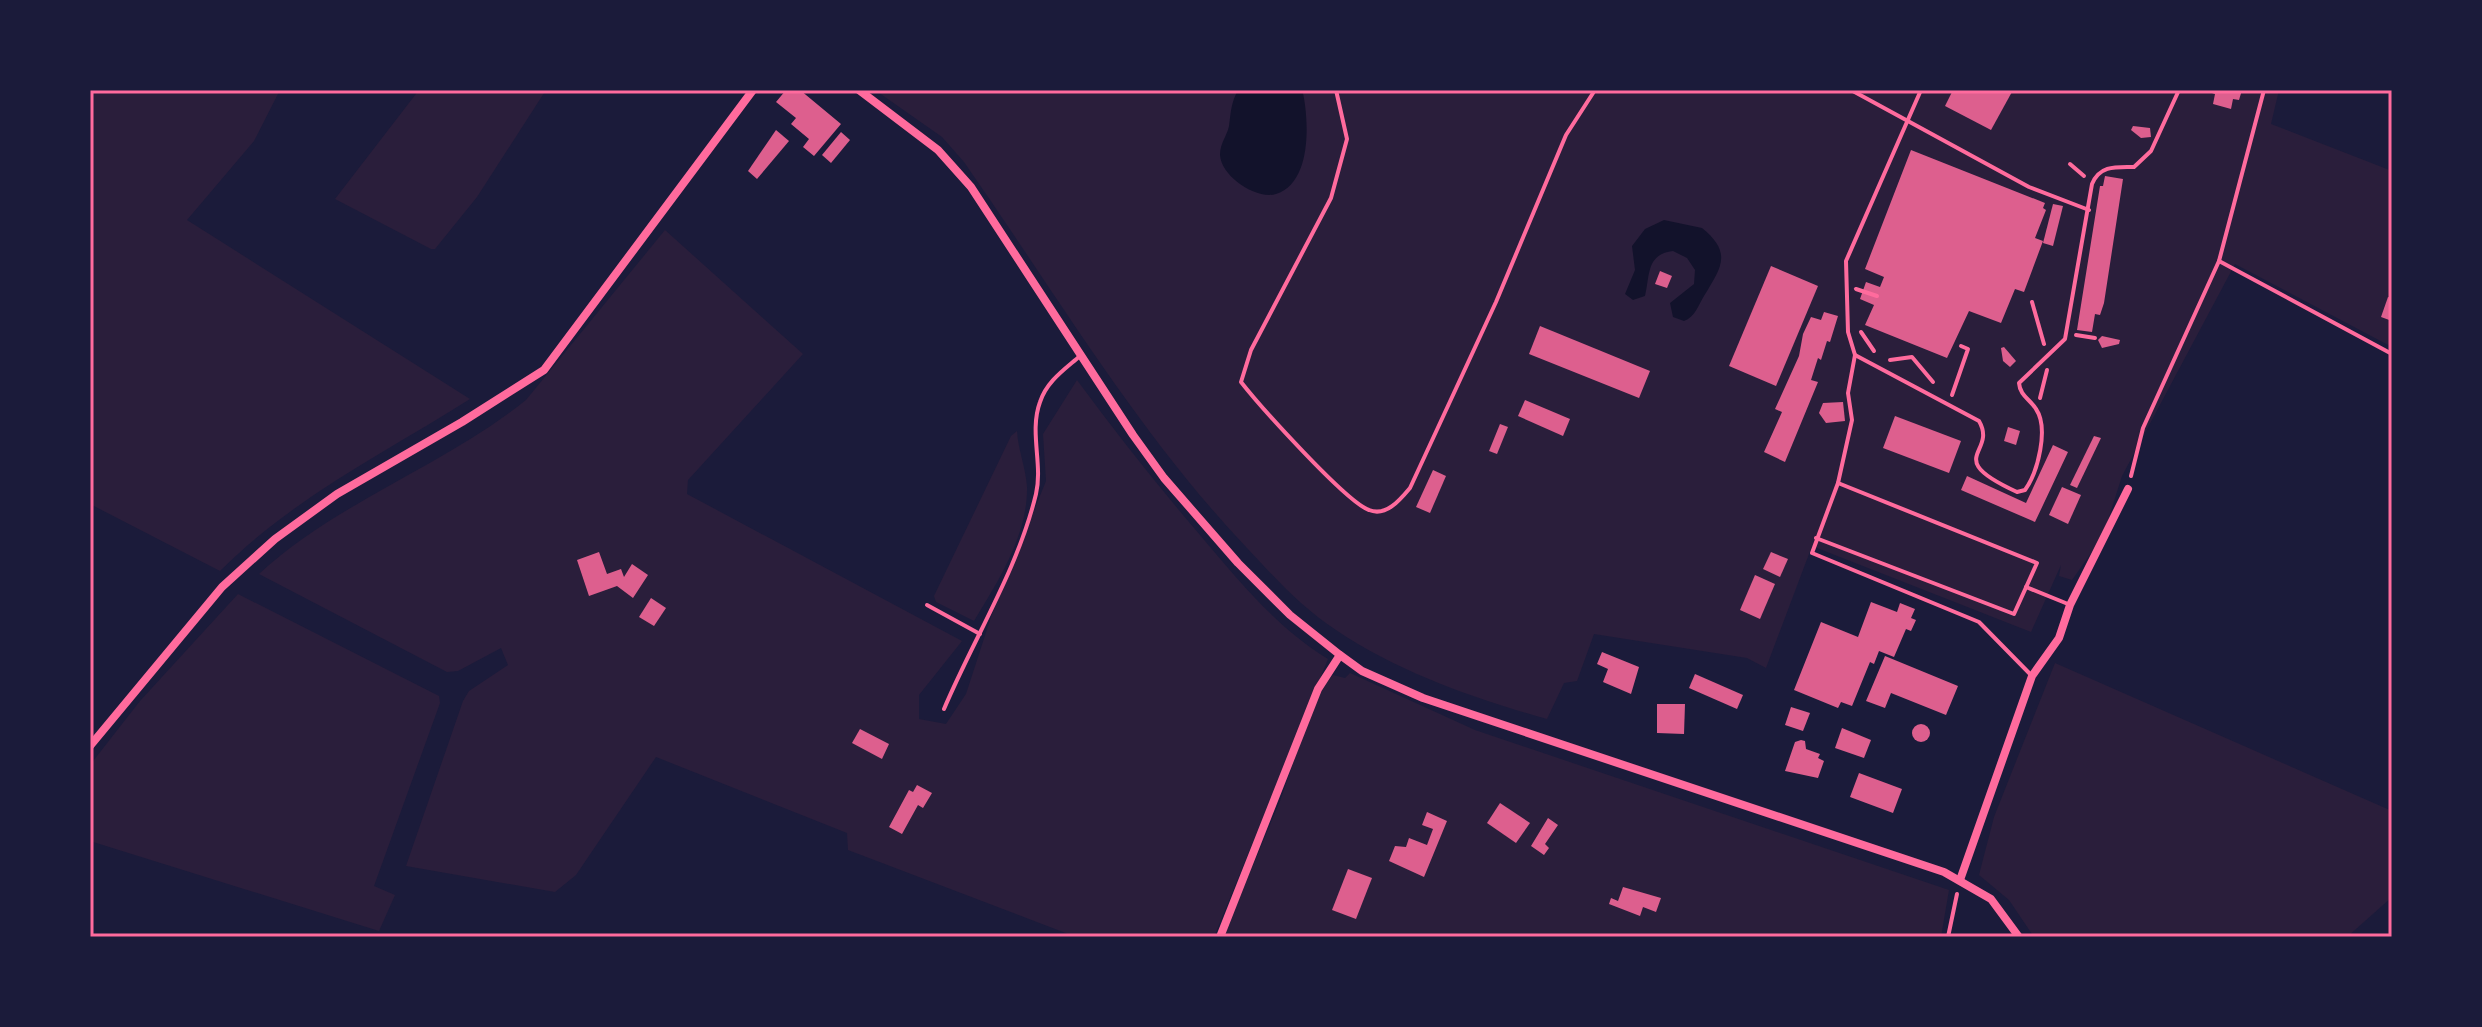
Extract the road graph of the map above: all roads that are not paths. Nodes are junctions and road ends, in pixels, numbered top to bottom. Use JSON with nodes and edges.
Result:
{"nodes":[{"id":1,"x":753,"y":90,"type":"edge"},
{"id":2,"x":859,"y":90,"type":"edge"},
{"id":3,"x":1851,"y":90,"type":"edge"},
{"id":4,"x":1921,"y":90,"type":"edge"},
{"id":5,"x":2179,"y":90,"type":"edge"},
{"id":6,"x":1906,"y":122,"type":"junction"},
{"id":7,"x":2089,"y":210,"type":"junction"},
{"id":8,"x":1855,"y":355,"type":"junction"},
{"id":9,"x":1080,"y":356,"type":"junction"},
{"id":10,"x":1838,"y":483,"type":"junction"},
{"id":11,"x":2128,"y":489,"type":"road end"},
{"id":12,"x":1816,"y":538,"type":"junction"},
{"id":13,"x":2026,"y":587,"type":"junction"},
{"id":14,"x":927,"y":605,"type":"dead end"},
{"id":15,"x":2070,"y":605,"type":"junction"},
{"id":16,"x":980,"y":634,"type":"junction"},
{"id":17,"x":1340,"y":655,"type":"junction"},
{"id":18,"x":2032,"y":676,"type":"junction"},
{"id":19,"x":944,"y":709,"type":"dead end"},
{"id":20,"x":90,"y":746,"type":"edge"},
{"id":21,"x":1960,"y":880,"type":"junction"},
{"id":22,"x":1220,"y":937,"type":"edge"},
{"id":23,"x":2019,"y":937,"type":"edge"}],
"edges":[{"from":1,"to":20,"type":"street"},
{"from":2,"to":9,"type":"street"},
{"from":3,"to":6,"type":"lane"},
{"from":4,"to":6,"type":"lane"},
{"from":5,"to":7,"type":"lane"},
{"from":6,"to":7,"type":"lane"},
{"from":6,"to":8,"type":"lane"},
{"from":7,"to":8,"type":"lane"},
{"from":8,"to":10,"type":"lane"},
{"from":9,"to":16,"type":"lane"},
{"from":9,"to":17,"type":"street"},
{"from":10,"to":12,"type":"lane"},
{"from":10,"to":13,"type":"lane"},
{"from":11,"to":15,"type":"street"},
{"from":12,"to":13,"type":"lane"},
{"from":12,"to":18,"type":"lane"},
{"from":13,"to":15,"type":"lane"},
{"from":14,"to":16,"type":"lane"},
{"from":15,"to":18,"type":"street"},
{"from":16,"to":19,"type":"lane"},
{"from":17,"to":21,"type":"street"},
{"from":17,"to":22,"type":"street"},
{"from":18,"to":21,"type":"street"},
{"from":21,"to":23,"type":"street"}]}
